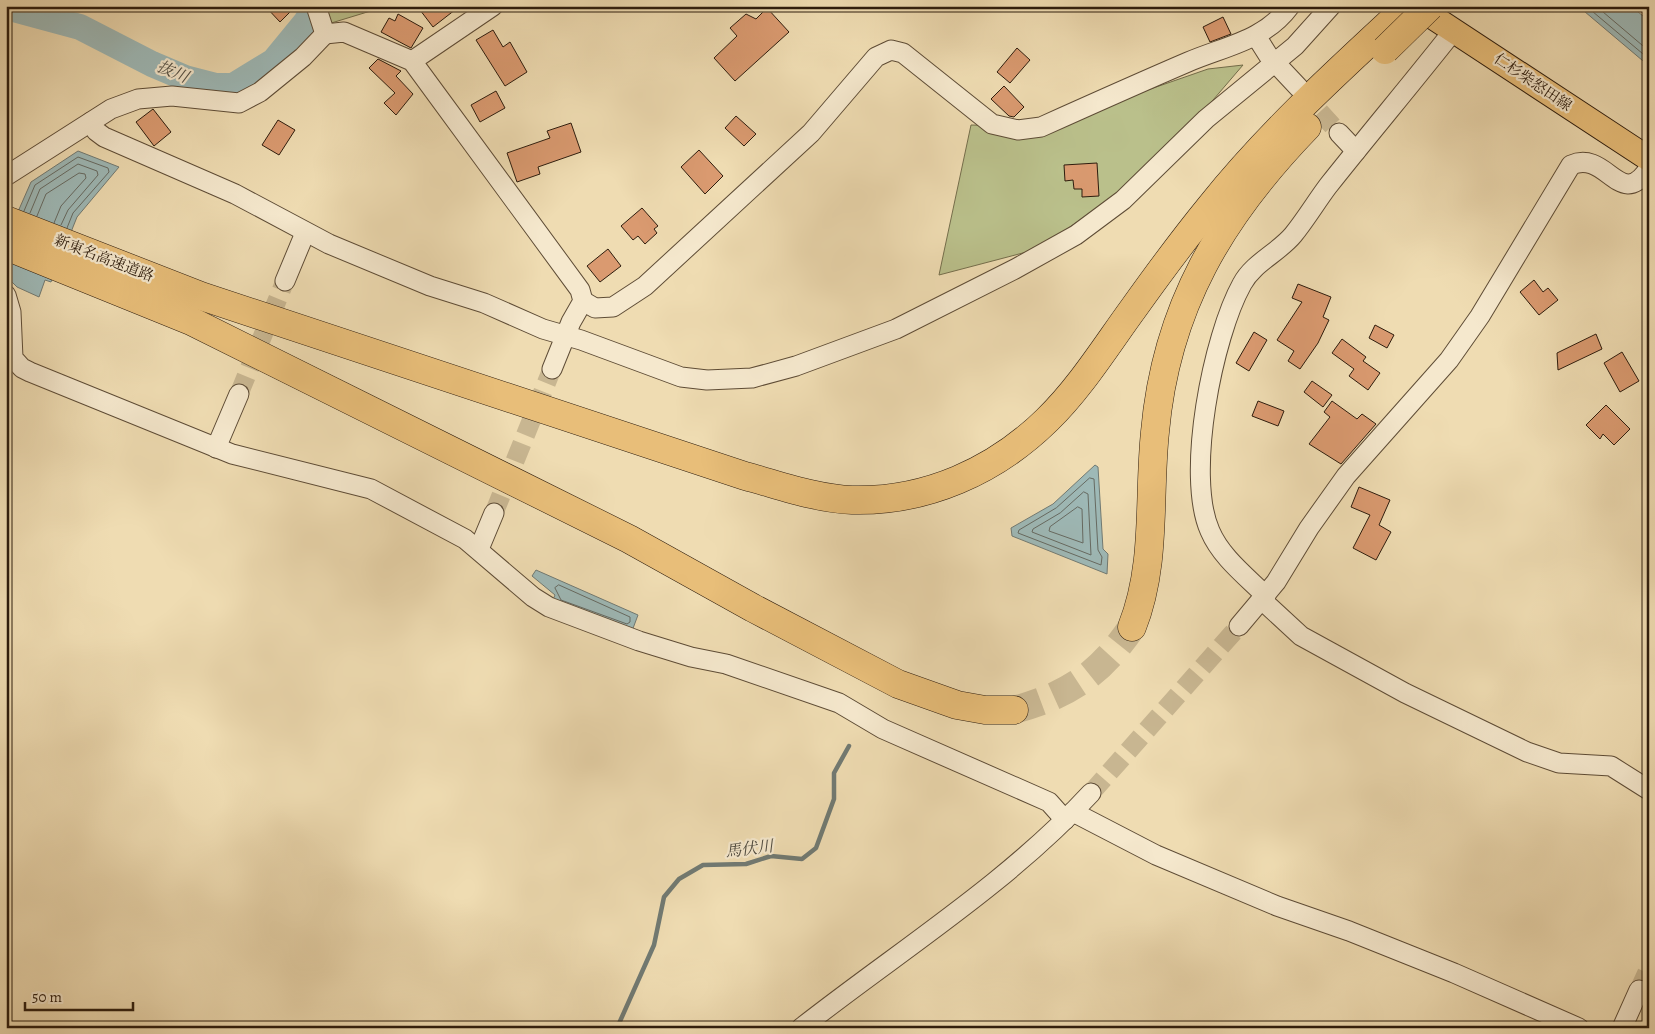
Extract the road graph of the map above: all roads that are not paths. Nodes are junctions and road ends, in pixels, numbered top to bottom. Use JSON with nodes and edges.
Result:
{"nodes":[{"id":1,"x":493,"y":6,"type":"edge"},
{"id":2,"x":1290,"y":6,"type":"edge"},
{"id":3,"x":1331,"y":6,"type":"edge"},
{"id":4,"x":1408,"y":6,"type":"edge"},
{"id":5,"x":1416,"y":6,"type":"edge"},
{"id":6,"x":1430,"y":6,"type":"edge"},
{"id":7,"x":321,"y":20,"type":"edge"},
{"id":8,"x":1454,"y":30,"type":"junction"},
{"id":9,"x":1256,"y":36,"type":"junction"},
{"id":10,"x":1380,"y":44,"type":"junction"},
{"id":11,"x":412,"y":61,"type":"junction"},
{"id":12,"x":1274,"y":62,"type":"junction"},
{"id":13,"x":1298,"y":88,"type":"tunnel mouth"},
{"id":14,"x":90,"y":122,"type":"junction"},
{"id":15,"x":1339,"y":133,"type":"tunnel mouth"},
{"id":16,"x":1356,"y":151,"type":"junction"},
{"id":17,"x":1649,"y":159,"type":"edge"},
{"id":18,"x":1649,"y":168,"type":"edge"},
{"id":19,"x":6,"y":176,"type":"edge"},
{"id":20,"x":6,"y":220,"type":"edge"},
{"id":21,"x":305,"y":233,"type":"junction"},
{"id":22,"x":6,"y":246,"type":"edge"},
{"id":23,"x":87,"y":265,"type":"junction"},
{"id":24,"x":285,"y":281,"type":"tunnel mouth"},
{"id":25,"x":6,"y":295,"type":"edge"},
{"id":26,"x":583,"y":301,"type":"junction"},
{"id":27,"x":566,"y":336,"type":"junction"},
{"id":28,"x":552,"y":369,"type":"tunnel mouth"},
{"id":29,"x":239,"y":394,"type":"tunnel mouth"},
{"id":30,"x":216,"y":448,"type":"junction"},
{"id":31,"x":494,"y":513,"type":"tunnel mouth"},
{"id":32,"x":479,"y":549,"type":"junction"},
{"id":33,"x":1264,"y":598,"type":"junction"},
{"id":34,"x":1240,"y":626,"type":"tunnel mouth"},
{"id":35,"x":1132,"y":627,"type":"tunnel mouth"},
{"id":36,"x":1014,"y":710,"type":"tunnel mouth"},
{"id":37,"x":1649,"y":790,"type":"edge"},
{"id":38,"x":1091,"y":792,"type":"tunnel mouth"},
{"id":39,"x":1069,"y":816,"type":"junction"},
{"id":40,"x":1639,"y":990,"type":"tunnel mouth"},
{"id":41,"x":801,"y":1028,"type":"edge"},
{"id":42,"x":1579,"y":1028,"type":"edge"},
{"id":43,"x":1622,"y":1028,"type":"edge"}],
"edges":[{"from":1,"to":11,"type":"street"},
{"from":2,"to":9,"type":"street"},
{"from":3,"to":12,"type":"street"},
{"from":4,"to":10,"type":"highway"},
{"from":5,"to":8,"type":"main road","name":"仁杉柴怒田線"},
{"from":6,"to":10,"type":"highway","bridge":true},
{"from":7,"to":11,"type":"street"},
{"from":7,"to":14,"type":"street"},
{"from":8,"to":16,"type":"street"},
{"from":8,"to":17,"type":"main road","name":"仁杉柴怒田線"},
{"from":9,"to":12,"type":"street"},
{"from":9,"to":26,"type":"street"},
{"from":10,"to":23,"type":"highway","name":"新東名高速道路"},
{"from":10,"to":35,"type":"highway"},
{"from":11,"to":26,"type":"street"},
{"from":12,"to":13,"type":"street"},
{"from":12,"to":27,"type":"street"},
{"from":14,"to":19,"type":"street"},
{"from":14,"to":21,"type":"street"},
{"from":15,"to":16,"type":"street"},
{"from":16,"to":33,"type":"street"},
{"from":18,"to":33,"type":"street"},
{"from":20,"to":23,"type":"highway","name":"新東名高速道路"},
{"from":21,"to":24,"type":"street"},
{"from":21,"to":27,"type":"street"},
{"from":22,"to":23,"type":"highway","name":"新東名高速道路"},
{"from":23,"to":36,"type":"highway","name":"新東名高速道路"},
{"from":25,"to":30,"type":"street"},
{"from":26,"to":27,"type":"street"},
{"from":27,"to":28,"type":"street"},
{"from":29,"to":30,"type":"street"},
{"from":30,"to":32,"type":"street"},
{"from":31,"to":32,"type":"street"},
{"from":32,"to":39,"type":"street"},
{"from":33,"to":34,"type":"street"},
{"from":33,"to":37,"type":"street"},
{"from":38,"to":39,"type":"street"},
{"from":39,"to":41,"type":"street"},
{"from":39,"to":42,"type":"street"},
{"from":40,"to":43,"type":"street"}]}
